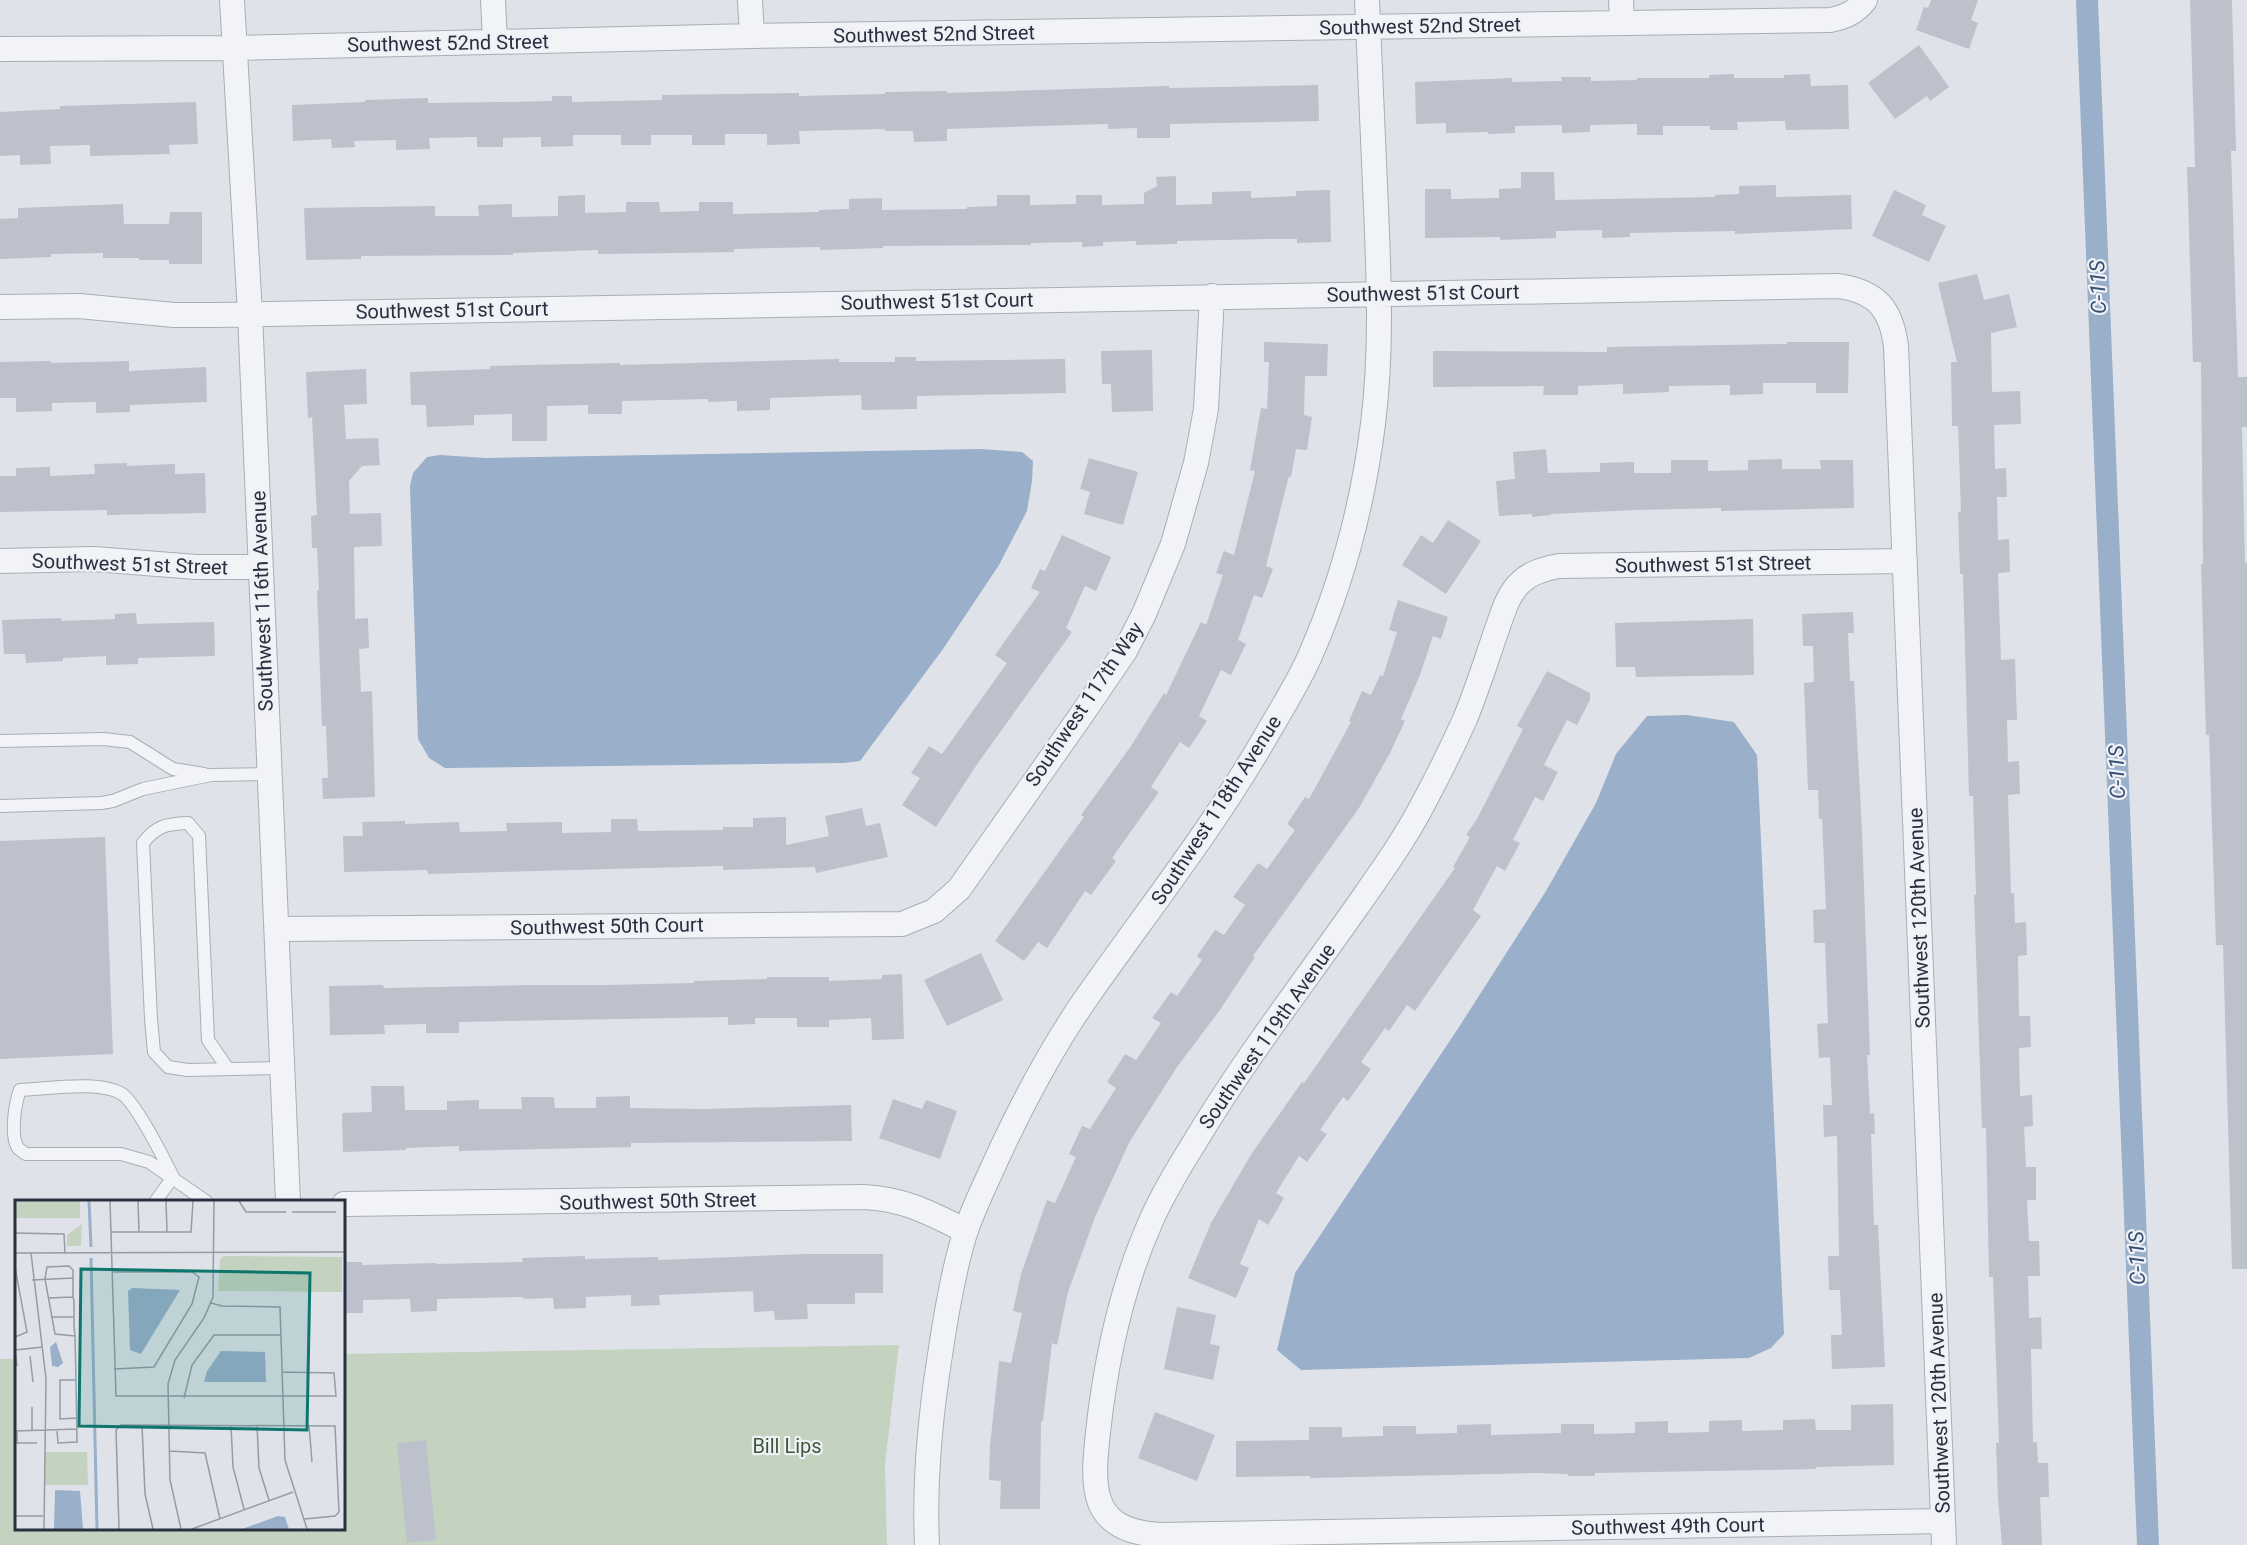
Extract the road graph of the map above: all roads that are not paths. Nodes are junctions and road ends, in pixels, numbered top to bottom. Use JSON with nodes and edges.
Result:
{"nodes":[{"id":1,"x":232,"y":0,"type":"edge"},
{"id":2,"x":493,"y":0,"type":"edge"},
{"id":3,"x":750,"y":0,"type":"edge"},
{"id":4,"x":1367,"y":0,"type":"edge"},
{"id":5,"x":1864,"y":2,"type":"edge"},
{"id":6,"x":1622,"y":12,"type":"edge"},
{"id":7,"x":1368,"y":27,"type":"junction"},
{"id":8,"x":752,"y":36,"type":"junction"},
{"id":9,"x":495,"y":42,"type":"junction"},
{"id":10,"x":233,"y":48,"type":"junction"},
{"id":11,"x":0,"y":49,"type":"edge"},
{"id":12,"x":1379,"y":294,"type":"junction"},
{"id":13,"x":1212,"y":296,"type":"junction"},
{"id":14,"x":1873,"y":298,"type":"joint"},
{"id":15,"x":0,"y":307,"type":"edge"},
{"id":16,"x":250,"y":314,"type":"junction"},
{"id":17,"x":0,"y":561,"type":"edge"},
{"id":18,"x":1905,"y":561,"type":"junction"},
{"id":19,"x":260,"y":567,"type":"junction"},
{"id":20,"x":1524,"y":579,"type":"joint"},
{"id":21,"x":0,"y":741,"type":"edge"},
{"id":22,"x":268,"y":774,"type":"junction"},
{"id":23,"x":212,"y":775,"type":"junction"},
{"id":24,"x":0,"y":806,"type":"edge"},
{"id":25,"x":934,"y":911,"type":"joint"},
{"id":26,"x":277,"y":929,"type":"junction"},
{"id":27,"x":283,"y":1068,"type":"junction"},
{"id":28,"x":228,"y":1069,"type":"junction"},
{"id":29,"x":173,"y":1177,"type":"junction"},
{"id":30,"x":156,"y":1200,"type":"edge"},
{"id":31,"x":204,"y":1200,"type":"edge"},
{"id":32,"x":288,"y":1200,"type":"edge"},
{"id":33,"x":345,"y":1204,"type":"edge"},
{"id":34,"x":966,"y":1231,"type":"junction"},
{"id":35,"x":1110,"y":1517,"type":"joint"},
{"id":36,"x":1943,"y":1521,"type":"junction"},
{"id":37,"x":927,"y":1545,"type":"edge"},
{"id":38,"x":1944,"y":1545,"type":"edge"}],
"edges":[{"from":1,"to":10,"type":"street","name":"Southwest 116th Avenue"},
{"from":2,"to":9,"type":"street"},
{"from":3,"to":8,"type":"street"},
{"from":4,"to":7,"type":"street","name":"Southwest 118th Avenue"},
{"from":5,"to":6,"type":"street","name":"Southwest 52nd Street"},
{"from":6,"to":7,"type":"street","name":"Southwest 52nd Street"},
{"from":7,"to":8,"type":"street","name":"Southwest 52nd Street"},
{"from":7,"to":12,"type":"street","name":"Southwest 118th Avenue"},
{"from":8,"to":9,"type":"street","name":"Southwest 52nd Street"},
{"from":9,"to":10,"type":"street","name":"Southwest 52nd Street"},
{"from":10,"to":11,"type":"street","name":"Southwest 52nd Street"},
{"from":10,"to":16,"type":"street","name":"Southwest 116th Avenue"},
{"from":12,"to":13,"type":"street","name":"Southwest 51st Court"},
{"from":12,"to":14,"type":"street","name":"Southwest 51st Court"},
{"from":12,"to":34,"type":"street","name":"Southwest 118th Avenue"},
{"from":13,"to":16,"type":"street","name":"Southwest 51st Court"},
{"from":13,"to":25,"type":"street","name":"Southwest 117th Way"},
{"from":14,"to":18,"type":"street","name":"Southwest 120th Avenue"},
{"from":15,"to":16,"type":"street","name":"Southwest 51st Court"},
{"from":16,"to":19,"type":"street","name":"Southwest 116th Avenue"},
{"from":17,"to":19,"type":"street","name":"Southwest 51st Street"},
{"from":18,"to":20,"type":"street","name":"Southwest 51st Street"},
{"from":18,"to":36,"type":"street","name":"Southwest 120th Avenue"},
{"from":19,"to":22,"type":"street","name":"Southwest 116th Avenue"},
{"from":20,"to":35,"type":"street","name":"Southwest 119th Avenue"},
{"from":21,"to":23,"type":"lane"},
{"from":22,"to":23,"type":"lane"},
{"from":22,"to":26,"type":"street","name":"Southwest 116th Avenue"},
{"from":23,"to":24,"type":"lane"},
{"from":25,"to":26,"type":"street","name":"Southwest 50th Court"},
{"from":26,"to":27,"type":"street","name":"Southwest 116th Avenue"},
{"from":27,"to":28,"type":"lane"},
{"from":27,"to":32,"type":"street","name":"Southwest 116th Avenue"},
{"from":28,"to":28,"type":"lane"},
{"from":29,"to":29,"type":"lane"},
{"from":29,"to":30,"type":"lane"},
{"from":29,"to":31,"type":"lane"},
{"from":33,"to":34,"type":"street","name":"Southwest 50th Street"},
{"from":34,"to":37,"type":"street","name":"Southwest 118th Avenue"},
{"from":35,"to":36,"type":"street","name":"Southwest 49th Court"},
{"from":36,"to":38,"type":"street","name":"Southwest 120th Avenue"}]}
